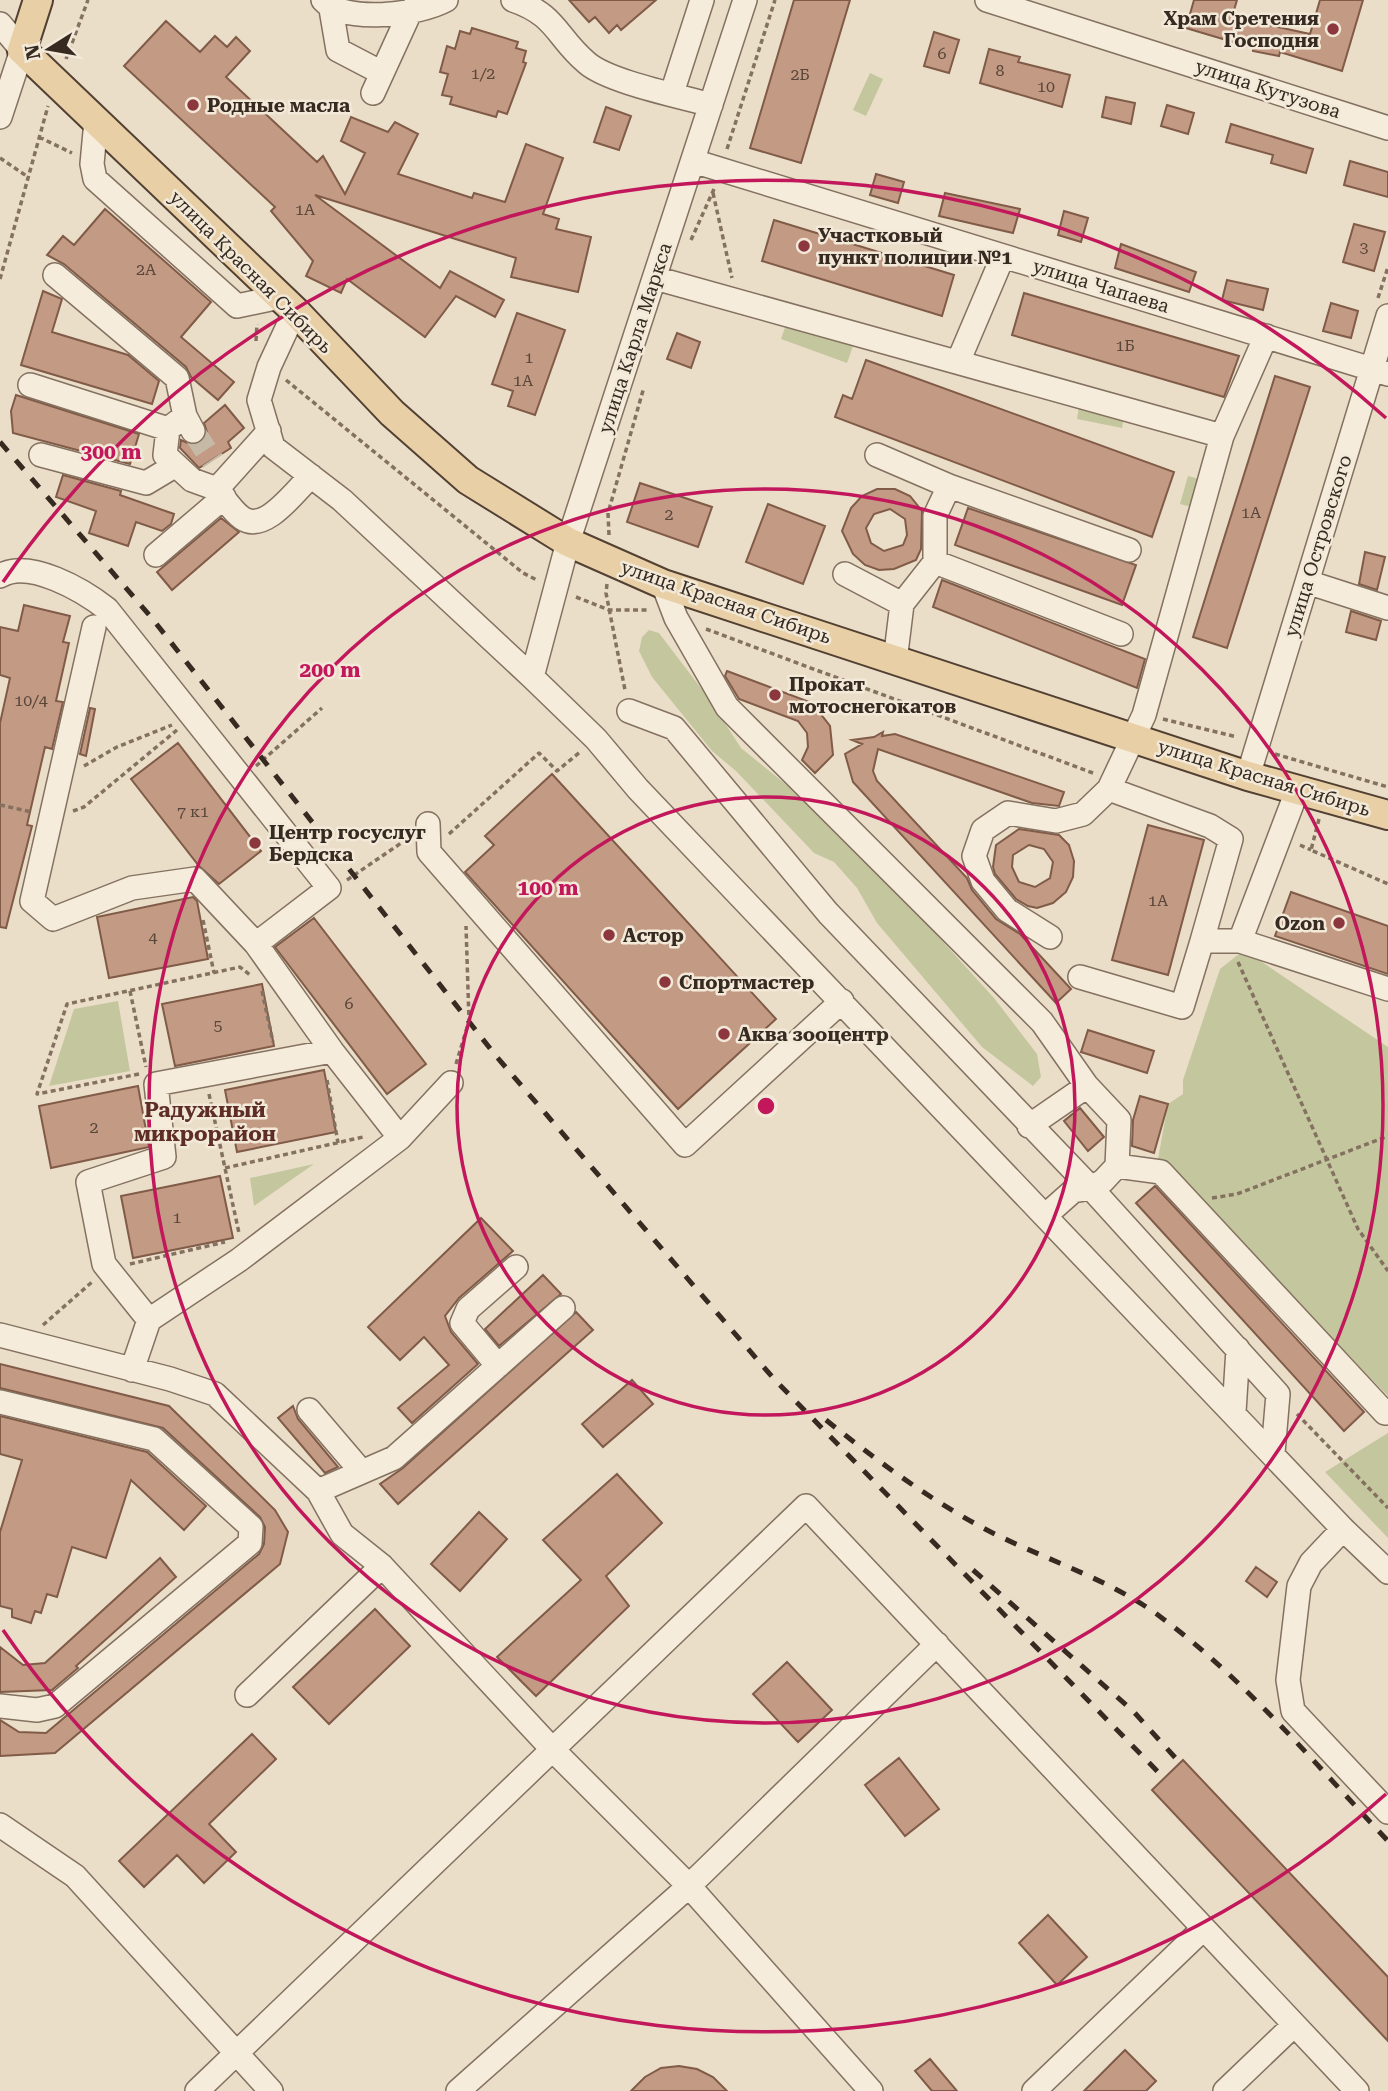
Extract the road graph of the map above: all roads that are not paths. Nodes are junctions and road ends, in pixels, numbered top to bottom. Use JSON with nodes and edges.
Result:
{"nodes":[{"id":1,"x":37,"y":0,"type":"edge"},
{"id":2,"x":446,"y":0,"type":"edge"},
{"id":3,"x":513,"y":0,"type":"edge"},
{"id":4,"x":702,"y":0,"type":"edge"},
{"id":5,"x":746,"y":0,"type":"edge"},
{"id":6,"x":987,"y":0,"type":"edge"},
{"id":7,"x":327,"y":4,"type":"edge"},
{"id":8,"x":411,"y":10,"type":"junction"},
{"id":9,"x":0,"y":24,"type":"edge"},
{"id":10,"x":22,"y":50,"type":"junction"},
{"id":11,"x":672,"y":93,"type":"junction"},
{"id":12,"x":711,"y":105,"type":"junction"},
{"id":13,"x":0,"y":117,"type":"edge"},
{"id":14,"x":96,"y":121,"type":"junction"},
{"id":15,"x":1388,"y":128,"type":"edge"},
{"id":16,"x":693,"y":160,"type":"junction"},
{"id":17,"x":1003,"y":256,"type":"junction"},
{"id":18,"x":55,"y":275,"type":"dead end"},
{"id":19,"x":655,"y":278,"type":"junction"},
{"id":20,"x":287,"y":304,"type":"junction"},
{"id":21,"x":1382,"y":310,"type":"edge"},
{"id":22,"x":1266,"y":337,"type":"junction"},
{"id":23,"x":958,"y":362,"type":"junction"},
{"id":24,"x":1379,"y":371,"type":"edge"},
{"id":25,"x":30,"y":385,"type":"dead end"},
{"id":26,"x":182,"y":425,"type":"junction"},
{"id":27,"x":269,"y":431,"type":"junction"},
{"id":28,"x":1222,"y":436,"type":"junction"},
{"id":29,"x":41,"y":455,"type":"dead end"},
{"id":30,"x":877,"y":455,"type":"dead end"},
{"id":31,"x":176,"y":466,"type":"junction"},
{"id":32,"x":311,"y":476,"type":"junction"},
{"id":33,"x":220,"y":480,"type":"junction"},
{"id":34,"x":949,"y":486,"type":"junction"},
{"id":35,"x":568,"y":542,"type":"junction"},
{"id":36,"x":1129,"y":550,"type":"dead end"},
{"id":37,"x":156,"y":555,"type":"dead end"},
{"id":38,"x":935,"y":562,"type":"junction"},
{"id":39,"x":845,"y":574,"type":"dead end"},
{"id":40,"x":0,"y":576,"type":"edge"},
{"id":41,"x":1307,"y":582,"type":"junction"},
{"id":42,"x":663,"y":584,"type":"junction"},
{"id":43,"x":902,"y":604,"type":"junction"},
{"id":44,"x":1388,"y":608,"type":"edge"},
{"id":45,"x":94,"y":626,"type":"dead end"},
{"id":46,"x":1121,"y":634,"type":"dead end"},
{"id":47,"x":895,"y":661,"type":"junction"},
{"id":48,"x":532,"y":677,"type":"junction"},
{"id":49,"x":629,"y":711,"type":"road end"},
{"id":50,"x":1138,"y":727,"type":"junction"},
{"id":51,"x":1248,"y":776,"type":"junction"},
{"id":52,"x":1109,"y":789,"type":"junction"},
{"id":53,"x":1310,"y":794,"type":"junction"},
{"id":54,"x":1388,"y":815,"type":"edge"},
{"id":55,"x":428,"y":824,"type":"road end"},
{"id":56,"x":1050,"y":937,"type":"dead end"},
{"id":57,"x":1202,"y":941,"type":"junction"},
{"id":58,"x":1234,"y":941,"type":"junction"},
{"id":59,"x":256,"y":944,"type":"junction"},
{"id":60,"x":1080,"y":976,"type":"dead end"},
{"id":61,"x":1388,"y":989,"type":"edge"},
{"id":62,"x":842,"y":1000,"type":"junction"},
{"id":63,"x":327,"y":1052,"type":"junction"},
{"id":64,"x":451,"y":1083,"type":"road end"},
{"id":65,"x":1087,"y":1086,"type":"junction"},
{"id":66,"x":1029,"y":1126,"type":"junction"},
{"id":67,"x":400,"y":1138,"type":"junction"},
{"id":68,"x":1117,"y":1166,"type":"junction"},
{"id":69,"x":1091,"y":1188,"type":"junction"},
{"id":70,"x":1045,"y":1215,"type":"junction"},
{"id":71,"x":516,"y":1267,"type":"dead end"},
{"id":72,"x":563,"y":1308,"type":"dead end"},
{"id":73,"x":149,"y":1320,"type":"junction"},
{"id":74,"x":11,"y":1338,"type":"edge"},
{"id":75,"x":1238,"y":1349,"type":"junction"},
{"id":76,"x":498,"y":1366,"type":"junction"},
{"id":77,"x":132,"y":1370,"type":"junction"},
{"id":78,"x":0,"y":1402,"type":"edge"},
{"id":79,"x":309,"y":1410,"type":"dead end"},
{"id":80,"x":1234,"y":1412,"type":"junction"},
{"id":81,"x":1385,"y":1413,"type":"dead end"},
{"id":82,"x":1273,"y":1453,"type":"junction"},
{"id":83,"x":361,"y":1471,"type":"junction"},
{"id":84,"x":318,"y":1492,"type":"junction"},
{"id":85,"x":1343,"y":1529,"type":"junction"},
{"id":86,"x":382,"y":1566,"type":"junction"},
{"id":87,"x":1388,"y":1572,"type":"edge"},
{"id":88,"x":937,"y":1644,"type":"junction"},
{"id":89,"x":247,"y":1695,"type":"dead end"},
{"id":90,"x":0,"y":1706,"type":"edge"},
{"id":91,"x":553,"y":1750,"type":"junction"},
{"id":92,"x":1388,"y":1812,"type":"edge"},
{"id":93,"x":0,"y":1825,"type":"edge"},
{"id":94,"x":689,"y":1885,"type":"junction"},
{"id":95,"x":1203,"y":1929,"type":"junction"},
{"id":96,"x":1294,"y":2025,"type":"junction"},
{"id":97,"x":236,"y":2053,"type":"junction"},
{"id":98,"x":197,"y":2091,"type":"edge"},
{"id":99,"x":271,"y":2091,"type":"edge"},
{"id":100,"x":458,"y":2091,"type":"edge"},
{"id":101,"x":871,"y":2091,"type":"edge"},
{"id":102,"x":1034,"y":2091,"type":"edge"},
{"id":103,"x":1226,"y":2091,"type":"edge"},
{"id":104,"x":1357,"y":2091,"type":"edge"}],
"edges":[{"from":1,"to":10,"type":"main road"},
{"from":2,"to":8,"type":"street"},
{"from":3,"to":11,"type":"street"},
{"from":4,"to":11,"type":"street"},
{"from":5,"to":12,"type":"street","name":"улица Карла Маркса"},
{"from":6,"to":15,"type":"street","name":"улица Кутузова"},
{"from":7,"to":8,"type":"street"},
{"from":7,"to":8,"type":"street"},
{"from":9,"to":10,"type":"street"},
{"from":10,"to":13,"type":"street"},
{"from":10,"to":14,"type":"main road","name":"улица Красная Сибирь"},
{"from":11,"to":12,"type":"street"},
{"from":12,"to":16,"type":"street","name":"улица Карла Маркса"},
{"from":14,"to":20,"type":"main road","name":"улица Красная Сибирь"},
{"from":14,"to":20,"type":"street"},
{"from":16,"to":17,"type":"street","name":"улица Чапаева"},
{"from":16,"to":19,"type":"street","name":"улица Карла Маркса"},
{"from":17,"to":22,"type":"street","name":"улица Чапаева"},
{"from":17,"to":23,"type":"street"},
{"from":18,"to":26,"type":"street"},
{"from":19,"to":23,"type":"street"},
{"from":19,"to":35,"type":"street","name":"улица Карла Маркса"},
{"from":20,"to":27,"type":"street"},
{"from":20,"to":35,"type":"main road","name":"улица Красная Сибирь"},
{"from":21,"to":24,"type":"street","name":"улица Островского"},
{"from":22,"to":24,"type":"street","name":"улица Чапаева"},
{"from":22,"to":28,"type":"street"},
{"from":23,"to":28,"type":"street"},
{"from":24,"to":41,"type":"street","name":"улица Островского"},
{"from":25,"to":26,"type":"street"},
{"from":26,"to":31,"type":"street"},
{"from":27,"to":32,"type":"street"},
{"from":27,"to":33,"type":"street"},
{"from":28,"to":50,"type":"street"},
{"from":29,"to":31,"type":"street"},
{"from":30,"to":34,"type":"street"},
{"from":31,"to":33,"type":"street"},
{"from":32,"to":33,"type":"street"},
{"from":32,"to":48,"type":"street"},
{"from":33,"to":37,"type":"street"},
{"from":34,"to":36,"type":"street"},
{"from":34,"to":38,"type":"street"},
{"from":35,"to":42,"type":"main road","name":"улица Красная Сибирь"},
{"from":35,"to":48,"type":"street","name":"улица Карла Маркса"},
{"from":38,"to":43,"type":"street"},
{"from":38,"to":46,"type":"street"},
{"from":39,"to":43,"type":"street"},
{"from":40,"to":59,"type":"street"},
{"from":41,"to":44,"type":"street"},
{"from":41,"to":51,"type":"street","name":"улица Островского"},
{"from":42,"to":47,"type":"main road","name":"улица Красная Сибирь"},
{"from":42,"to":65,"type":"street"},
{"from":43,"to":47,"type":"street"},
{"from":45,"to":59,"type":"street"},
{"from":47,"to":50,"type":"main road","name":"улица Красная Сибирь"},
{"from":48,"to":62,"type":"street"},
{"from":49,"to":66,"type":"street"},
{"from":50,"to":51,"type":"main road","name":"улица Красная Сибирь"},
{"from":50,"to":52,"type":"street"},
{"from":51,"to":53,"type":"main road","name":"улица Красная Сибирь"},
{"from":52,"to":56,"type":"street"},
{"from":52,"to":57,"type":"street"},
{"from":53,"to":54,"type":"main road","name":"улица Красная Сибирь"},
{"from":53,"to":58,"type":"street"},
{"from":55,"to":62,"type":"street"},
{"from":57,"to":58,"type":"street"},
{"from":57,"to":60,"type":"street"},
{"from":58,"to":61,"type":"street"},
{"from":59,"to":63,"type":"street"},
{"from":62,"to":70,"type":"street"},
{"from":63,"to":67,"type":"street"},
{"from":63,"to":73,"type":"street"},
{"from":64,"to":67,"type":"street"},
{"from":65,"to":66,"type":"street"},
{"from":65,"to":68,"type":"street"},
{"from":66,"to":69,"type":"street"},
{"from":67,"to":73,"type":"street"},
{"from":68,"to":69,"type":"street"},
{"from":68,"to":81,"type":"street"},
{"from":69,"to":70,"type":"street"},
{"from":69,"to":75,"type":"street"},
{"from":70,"to":80,"type":"street"},
{"from":71,"to":76,"type":"street"},
{"from":72,"to":76,"type":"street"},
{"from":73,"to":77,"type":"street"},
{"from":74,"to":77,"type":"street"},
{"from":75,"to":80,"type":"street"},
{"from":75,"to":82,"type":"street"},
{"from":76,"to":83,"type":"street"},
{"from":77,"to":84,"type":"street"},
{"from":78,"to":90,"type":"street"},
{"from":79,"to":83,"type":"street"},
{"from":80,"to":82,"type":"street"},
{"from":82,"to":85,"type":"street"},
{"from":83,"to":84,"type":"street"},
{"from":84,"to":86,"type":"street"},
{"from":85,"to":87,"type":"street"},
{"from":85,"to":92,"type":"street"},
{"from":86,"to":89,"type":"street"},
{"from":86,"to":91,"type":"street"},
{"from":88,"to":91,"type":"street"},
{"from":88,"to":94,"type":"street"},
{"from":88,"to":95,"type":"street"},
{"from":91,"to":94,"type":"street"},
{"from":91,"to":97,"type":"street"},
{"from":93,"to":97,"type":"street"},
{"from":94,"to":100,"type":"street"},
{"from":94,"to":101,"type":"street"},
{"from":95,"to":96,"type":"street"},
{"from":95,"to":102,"type":"street"},
{"from":96,"to":103,"type":"street"},
{"from":96,"to":104,"type":"street"},
{"from":97,"to":98,"type":"street"},
{"from":97,"to":99,"type":"street"}]}
